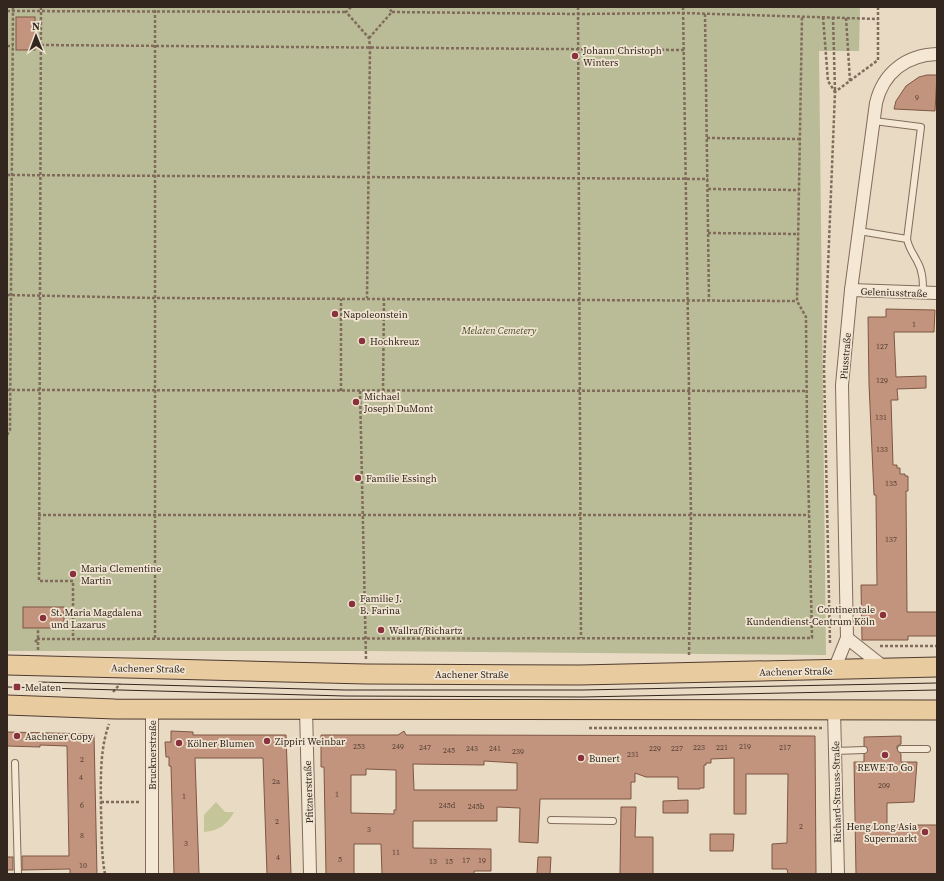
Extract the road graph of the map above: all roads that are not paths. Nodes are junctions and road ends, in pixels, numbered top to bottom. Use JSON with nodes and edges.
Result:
{"nodes":[{"id":1,"x":937,"y":54,"type":"edge"},
{"id":2,"x":874,"y":121,"type":"junction"},
{"id":3,"x":859,"y":231,"type":"junction"},
{"id":4,"x":907,"y":239,"type":"junction"},
{"id":5,"x":851,"y":290,"type":"junction"},
{"id":6,"x":923,"y":292,"type":"junction"},
{"id":7,"x":937,"y":293,"type":"edge"},
{"id":8,"x":847,"y":638,"type":"junction"},
{"id":9,"x":7,"y":665,"type":"edge"},
{"id":10,"x":937,"y":667,"type":"edge"},
{"id":11,"x":885,"y":668,"type":"junction"},
{"id":12,"x":834,"y":670,"type":"junction"},
{"id":13,"x":7,"y":705,"type":"edge"},
{"id":14,"x":152,"y":709,"type":"junction"},
{"id":15,"x":306,"y":709,"type":"junction"},
{"id":16,"x":834,"y":710,"type":"junction"},
{"id":17,"x":937,"y":710,"type":"edge"},
{"id":18,"x":927,"y":748,"type":"dead end"},
{"id":19,"x":901,"y":749,"type":"dead end"},
{"id":20,"x":864,"y":750,"type":"dead end"},
{"id":21,"x":835,"y":751,"type":"junction"},
{"id":22,"x":15,"y":763,"type":"dead end"},
{"id":23,"x":551,"y":820,"type":"dead end"},
{"id":24,"x":613,"y":821,"type":"dead end"},
{"id":25,"x":837,"y":868,"type":"edge"},
{"id":26,"x":18,"y":874,"type":"edge"},
{"id":27,"x":152,"y":874,"type":"edge"},
{"id":28,"x":310,"y":874,"type":"edge"}],
"edges":[{"from":1,"to":2,"type":"street","name":"Piusstraße"},
{"from":2,"to":3,"type":"street","name":"Piusstraße"},
{"from":2,"to":4,"type":"lane"},
{"from":3,"to":4,"type":"lane"},
{"from":3,"to":5,"type":"street","name":"Piusstraße"},
{"from":4,"to":6,"type":"lane"},
{"from":5,"to":6,"type":"street","name":"Geleniusstraße"},
{"from":5,"to":8,"type":"street","name":"Piusstraße"},
{"from":6,"to":7,"type":"street","name":"Geleniusstraße"},
{"from":8,"to":11,"type":"street"},
{"from":8,"to":12,"type":"street","name":"Piusstraße"},
{"from":9,"to":12,"type":"main road","name":"Aachener Straße"},
{"from":10,"to":11,"type":"main road","name":"Aachener Straße"},
{"from":11,"to":12,"type":"main road","name":"Aachener Straße"},
{"from":13,"to":14,"type":"main road"},
{"from":14,"to":15,"type":"main road"},
{"from":14,"to":27,"type":"street","name":"Brucknerstraße"},
{"from":15,"to":16,"type":"main road"},
{"from":15,"to":28,"type":"street","name":"Pfitznerstraße"},
{"from":16,"to":17,"type":"main road"},
{"from":16,"to":21,"type":"street","name":"Richard-Strauss-Straße"},
{"from":18,"to":19,"type":"lane"},
{"from":20,"to":21,"type":"lane"},
{"from":21,"to":25,"type":"street","name":"Richard-Strauss-Straße"},
{"from":22,"to":26,"type":"lane"},
{"from":23,"to":24,"type":"lane"}]}
